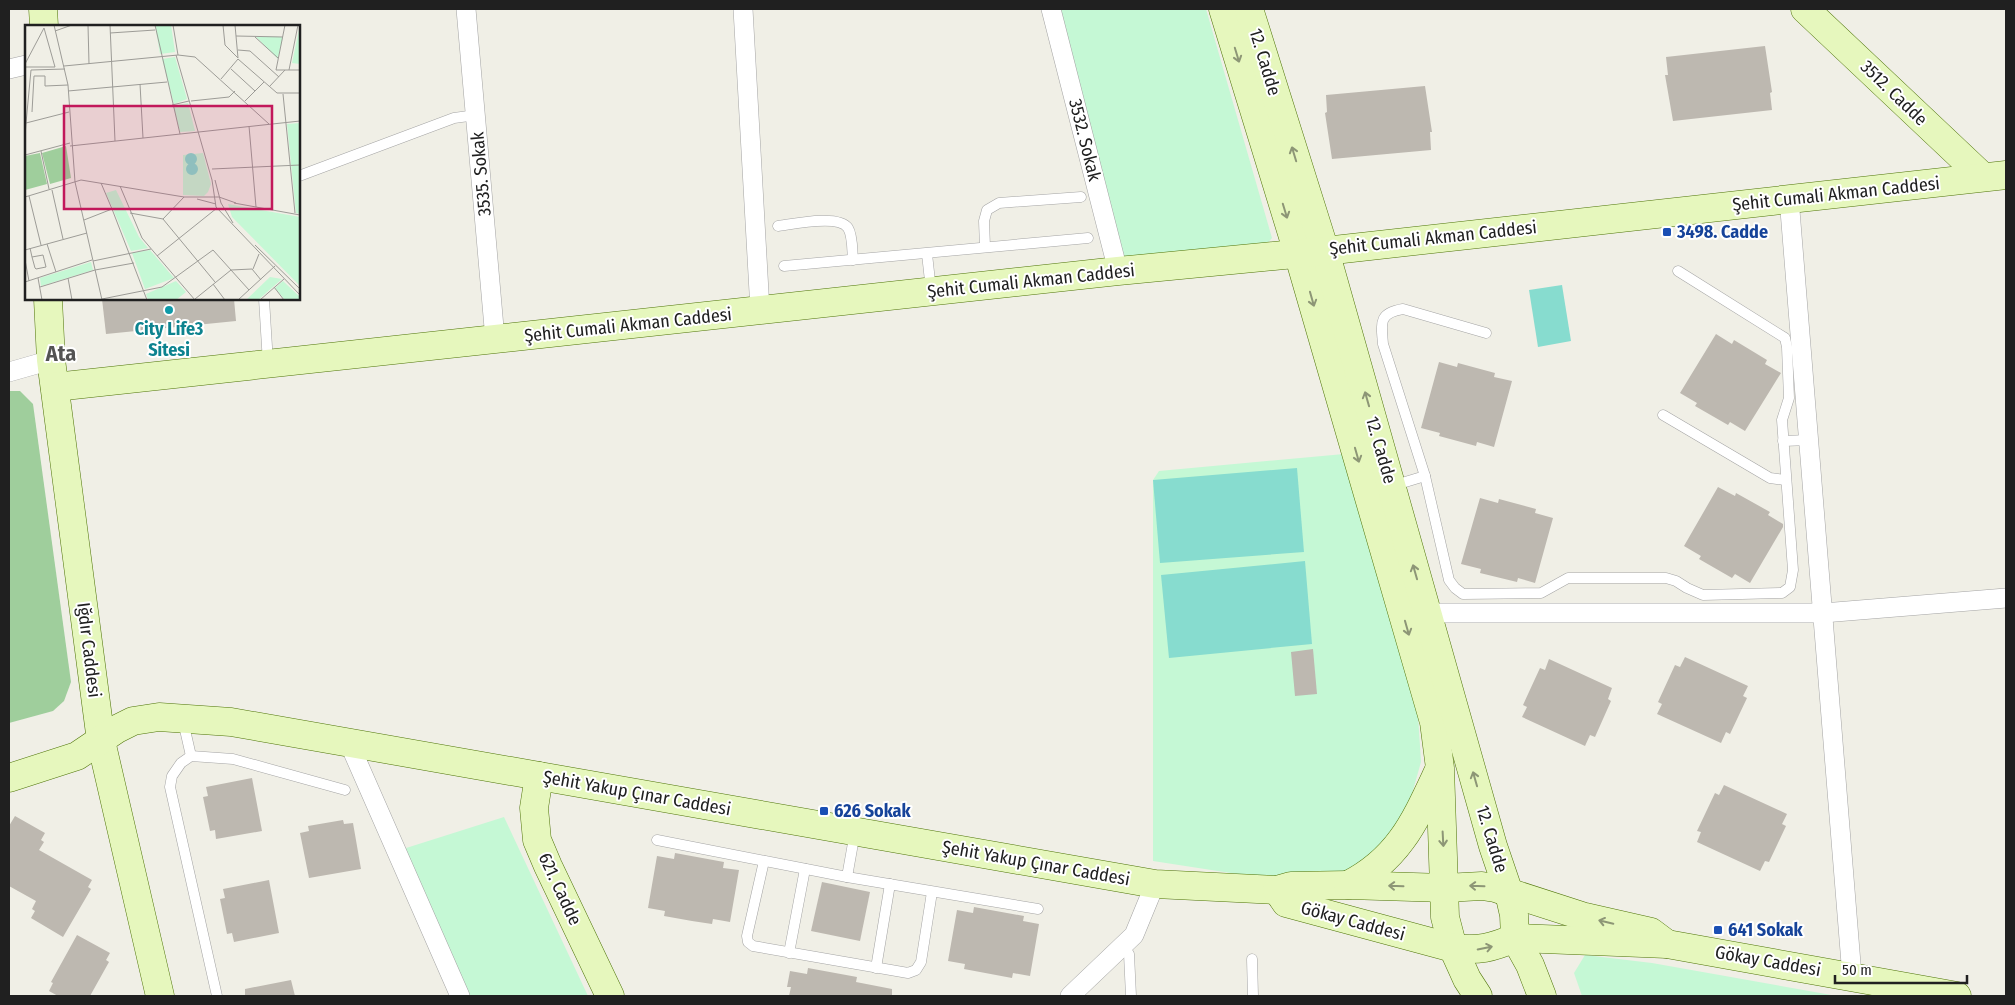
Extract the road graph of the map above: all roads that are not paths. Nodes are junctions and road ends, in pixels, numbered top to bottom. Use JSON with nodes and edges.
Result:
{"nodes":[{"id":1,"x":43,"y":9,"type":"edge"},
{"id":2,"x":466,"y":9,"type":"edge"},
{"id":3,"x":743,"y":9,"type":"edge"},
{"id":4,"x":1051,"y":9,"type":"edge"},
{"id":5,"x":1223,"y":9,"type":"edge"},
{"id":6,"x":1248,"y":9,"type":"edge"},
{"id":7,"x":1805,"y":9,"type":"edge"},
{"id":8,"x":44,"y":25,"type":"edge"},
{"id":9,"x":25,"y":65,"type":"edge"},
{"id":10,"x":9,"y":69,"type":"edge"},
{"id":11,"x":476,"y":115,"type":"junction"},
{"id":12,"x":300,"y":176,"type":"edge"},
{"id":13,"x":1994,"y":176,"type":"edge"},
{"id":14,"x":1081,"y":197,"type":"dead end"},
{"id":15,"x":1789,"y":198,"type":"junction"},
{"id":16,"x":778,"y":226,"type":"dead end"},
{"id":17,"x":1088,"y":238,"type":"dead end"},
{"id":18,"x":985,"y":247,"type":"junction"},
{"id":19,"x":1325,"y":251,"type":"junction"},
{"id":20,"x":1298,"y":252,"type":"junction"},
{"id":21,"x":927,"y":254,"type":"junction"},
{"id":22,"x":853,"y":260,"type":"junction"},
{"id":23,"x":784,"y":266,"type":"dead end"},
{"id":24,"x":1118,"y":272,"type":"junction"},
{"id":25,"x":1678,"y":272,"type":"dead end"},
{"id":26,"x":931,"y":292,"type":"junction"},
{"id":27,"x":48,"y":300,"type":"edge"},
{"id":28,"x":264,"y":300,"type":"edge"},
{"id":29,"x":760,"y":310,"type":"junction"},
{"id":30,"x":1486,"y":333,"type":"dead end"},
{"id":31,"x":495,"y":339,"type":"junction"},
{"id":32,"x":268,"y":364,"type":"junction"},
{"id":33,"x":9,"y":372,"type":"edge"},
{"id":34,"x":53,"y":374,"type":"junction"},
{"id":35,"x":1663,"y":415,"type":"dead end"},
{"id":36,"x":1809,"y":440,"type":"junction"},
{"id":37,"x":1783,"y":441,"type":"junction"},
{"id":38,"x":1425,"y":476,"type":"junction"},
{"id":39,"x":1786,"y":480,"type":"junction"},
{"id":40,"x":1391,"y":486,"type":"junction"},
{"id":41,"x":2006,"y":598,"type":"edge"},
{"id":42,"x":1427,"y":613,"type":"junction"},
{"id":43,"x":1822,"y":613,"type":"junction"},
{"id":44,"x":183,"y":719,"type":"junction"},
{"id":45,"x":100,"y":740,"type":"junction"},
{"id":46,"x":349,"y":743,"type":"junction"},
{"id":47,"x":192,"y":756,"type":"junction"},
{"id":48,"x":1440,"y":768,"type":"junction"},
{"id":49,"x":540,"y":776,"type":"junction"},
{"id":50,"x":9,"y":778,"type":"edge"},
{"id":51,"x":345,"y":790,"type":"dead end"},
{"id":52,"x":855,"y":831,"type":"junction"},
{"id":53,"x":657,"y":840,"type":"dead end"},
{"id":54,"x":764,"y":861,"type":"junction"},
{"id":55,"x":805,"y":868,"type":"junction"},
{"id":56,"x":847,"y":877,"type":"junction"},
{"id":57,"x":890,"y":884,"type":"junction"},
{"id":58,"x":1154,"y":884,"type":"junction"},
{"id":59,"x":1348,"y":885,"type":"junction"},
{"id":60,"x":1445,"y":888,"type":"junction"},
{"id":61,"x":1277,"y":890,"type":"junction"},
{"id":62,"x":932,"y":892,"type":"junction"},
{"id":63,"x":1509,"y":893,"type":"junction"},
{"id":64,"x":1038,"y":909,"type":"dead end"},
{"id":65,"x":1516,"y":938,"type":"junction"},
{"id":66,"x":1667,"y":944,"type":"junction"},
{"id":67,"x":1123,"y":947,"type":"junction"},
{"id":68,"x":1453,"y":948,"type":"junction"},
{"id":69,"x":790,"y":953,"type":"junction"},
{"id":70,"x":1252,"y":959,"type":"dead end"},
{"id":71,"x":876,"y":968,"type":"junction"},
{"id":72,"x":1852,"y":976,"type":"junction"},
{"id":73,"x":1473,"y":994,"type":"edge"},
{"id":74,"x":160,"y":996,"type":"edge"},
{"id":75,"x":216,"y":996,"type":"edge"},
{"id":76,"x":460,"y":996,"type":"edge"},
{"id":77,"x":610,"y":996,"type":"edge"},
{"id":78,"x":1070,"y":996,"type":"edge"},
{"id":79,"x":1131,"y":996,"type":"edge"},
{"id":80,"x":1253,"y":996,"type":"edge"},
{"id":81,"x":1542,"y":996,"type":"edge"},
{"id":82,"x":1956,"y":996,"type":"edge"}],
"edges":[{"from":1,"to":8,"type":"main road"},
{"from":2,"to":11,"type":"street","name":"3535. Sokak"},
{"from":3,"to":29,"type":"street"},
{"from":4,"to":24,"type":"street","name":"3532. Sokak"},
{"from":5,"to":20,"type":"main road","name":"12. Cadde","one_way":true},
{"from":19,"to":6,"type":"main road","name":"12. Cadde","one_way":true},
{"from":7,"to":13,"type":"main road","name":"3512. Cadde"},
{"from":9,"to":10,"type":"street"},
{"from":11,"to":12,"type":"lane"},
{"from":11,"to":31,"type":"street","name":"3535. Sokak"},
{"from":13,"to":15,"type":"main road","name":"Şehit Cumali Akman Caddesi"},
{"from":14,"to":18,"type":"lane"},
{"from":15,"to":19,"type":"main road","name":"Şehit Cumali Akman Caddesi"},
{"from":15,"to":36,"type":"street"},
{"from":16,"to":22,"type":"lane"},
{"from":17,"to":18,"type":"lane"},
{"from":18,"to":21,"type":"lane"},
{"from":19,"to":20,"type":"main road","name":"Şehit Cumali Akman Caddesi"},
{"from":40,"to":19,"type":"main road","name":"12. Cadde","one_way":true},
{"from":20,"to":24,"type":"main road","name":"Şehit Cumali Akman Caddesi"},
{"from":20,"to":48,"type":"main road","name":"12. Cadde","one_way":true},
{"from":21,"to":22,"type":"lane"},
{"from":21,"to":26,"type":"lane"},
{"from":22,"to":23,"type":"lane"},
{"from":24,"to":26,"type":"main road","name":"Şehit Cumali Akman Caddesi"},
{"from":25,"to":37,"type":"lane"},
{"from":26,"to":29,"type":"main road","name":"Şehit Cumali Akman Caddesi"},
{"from":27,"to":34,"type":"main road","name":"Iğdır Caddesi"},
{"from":28,"to":32,"type":"lane"},
{"from":29,"to":31,"type":"main road","name":"Şehit Cumali Akman Caddesi"},
{"from":30,"to":38,"type":"lane"},
{"from":31,"to":32,"type":"main road","name":"Şehit Cumali Akman Caddesi"},
{"from":32,"to":34,"type":"main road","name":"Şehit Cumali Akman Caddesi"},
{"from":33,"to":34,"type":"street"},
{"from":34,"to":45,"type":"main road","name":"Iğdır Caddesi"},
{"from":35,"to":39,"type":"lane"},
{"from":36,"to":37,"type":"lane"},
{"from":36,"to":43,"type":"street"},
{"from":37,"to":39,"type":"lane"},
{"from":38,"to":39,"type":"lane"},
{"from":38,"to":40,"type":"lane"},
{"from":42,"to":40,"type":"main road","name":"12. Cadde","one_way":true},
{"from":41,"to":43,"type":"street"},
{"from":42,"to":43,"type":"street"},
{"from":63,"to":42,"type":"main road","name":"12. Cadde","one_way":true},
{"from":43,"to":72,"type":"street"},
{"from":44,"to":45,"type":"main road","name":"Şehit Yakup Çınar Caddesi"},
{"from":44,"to":46,"type":"main road","name":"Şehit Yakup Çınar Caddesi"},
{"from":44,"to":47,"type":"lane"},
{"from":45,"to":50,"type":"main road","name":"Şehit Yakup Çınar Caddesi"},
{"from":45,"to":74,"type":"main road","name":"Iğdır Caddesi"},
{"from":46,"to":49,"type":"main road","name":"Şehit Yakup Çınar Caddesi"},
{"from":46,"to":76,"type":"street"},
{"from":47,"to":51,"type":"lane"},
{"from":47,"to":75,"type":"lane"},
{"from":48,"to":59,"type":"main road"},
{"from":48,"to":60,"type":"main road","name":"12. Cadde","one_way":true},
{"from":49,"to":52,"type":"main road","name":"Şehit Yakup Çınar Caddesi"},
{"from":49,"to":77,"type":"main road","name":"621. Cadde"},
{"from":52,"to":56,"type":"lane"},
{"from":52,"to":58,"type":"main road","name":"Şehit Yakup Çınar Caddesi"},
{"from":53,"to":54,"type":"lane"},
{"from":54,"to":55,"type":"lane"},
{"from":54,"to":69,"type":"lane"},
{"from":55,"to":56,"type":"lane"},
{"from":55,"to":69,"type":"lane"},
{"from":56,"to":57,"type":"lane"},
{"from":57,"to":62,"type":"lane"},
{"from":57,"to":71,"type":"lane"},
{"from":58,"to":61,"type":"main road","name":"Şehit Yakup Çınar Caddesi"},
{"from":58,"to":67,"type":"street"},
{"from":60,"to":59,"type":"main road","name":"Gökay Caddesi","one_way":true},
{"from":59,"to":61,"type":"main road","name":"Gökay Caddesi"},
{"from":63,"to":60,"type":"main road","one_way":true},
{"from":60,"to":68,"type":"main road"},
{"from":61,"to":68,"type":"main road","name":"Gökay Caddesi"},
{"from":62,"to":64,"type":"lane"},
{"from":62,"to":71,"type":"lane"},
{"from":63,"to":65,"type":"main road"},
{"from":66,"to":63,"type":"main road","name":"Gökay Caddesi","one_way":true},
{"from":65,"to":66,"type":"main road","name":"Gökay Caddesi"},
{"from":68,"to":65,"type":"main road","one_way":true},
{"from":65,"to":81,"type":"main road"},
{"from":66,"to":72,"type":"main road","name":"Gökay Caddesi"},
{"from":67,"to":78,"type":"street"},
{"from":67,"to":79,"type":"lane"},
{"from":68,"to":73,"type":"main road"},
{"from":69,"to":71,"type":"lane"},
{"from":70,"to":80,"type":"lane"},
{"from":72,"to":82,"type":"main road","name":"Gökay Caddesi"}]}
